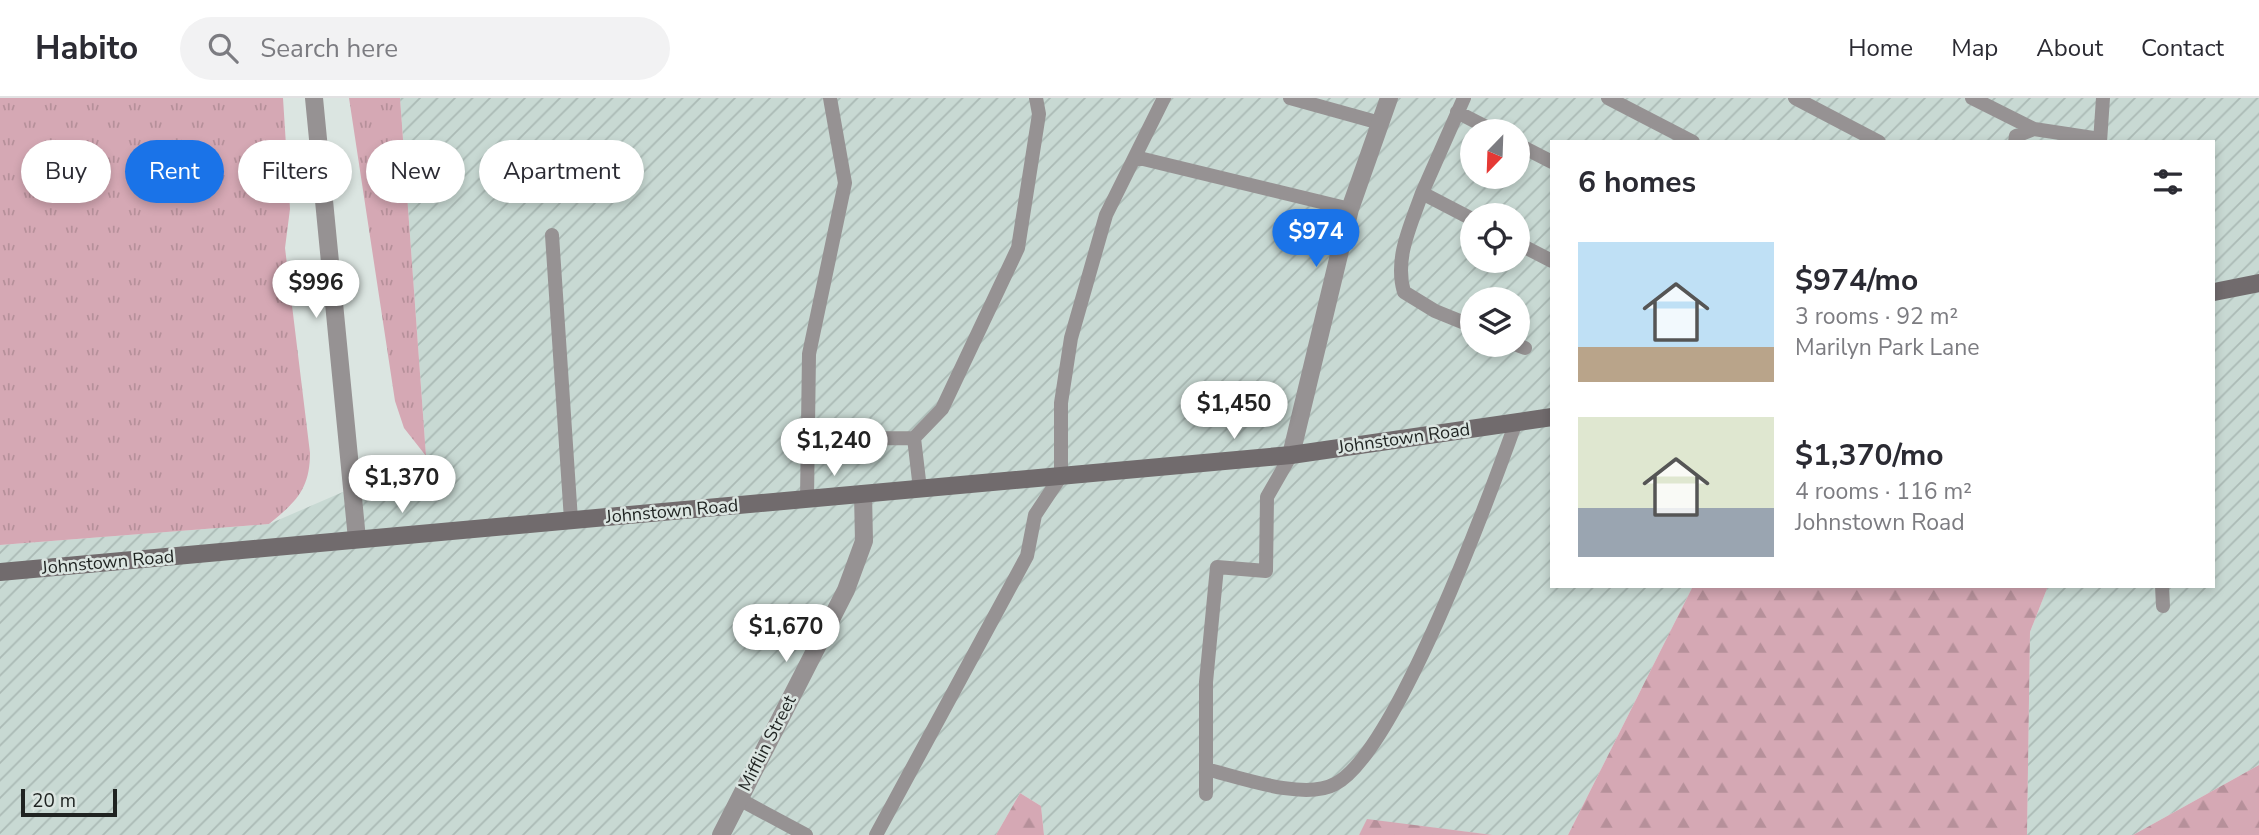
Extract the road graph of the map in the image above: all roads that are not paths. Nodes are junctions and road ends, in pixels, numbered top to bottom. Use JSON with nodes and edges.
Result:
{"nodes":[{"id":1,"x":314,"y":98,"type":"edge"},
{"id":2,"x":830,"y":98,"type":"edge"},
{"id":3,"x":1036,"y":98,"type":"edge"},
{"id":4,"x":1164,"y":98,"type":"edge"},
{"id":5,"x":1290,"y":98,"type":"edge"},
{"id":6,"x":1389,"y":98,"type":"edge"},
{"id":7,"x":1464,"y":98,"type":"edge"},
{"id":8,"x":1608,"y":98,"type":"edge"},
{"id":9,"x":1795,"y":98,"type":"edge"},
{"id":10,"x":1972,"y":98,"type":"edge"},
{"id":11,"x":2103,"y":98,"type":"edge"},
{"id":12,"x":1996,"y":104,"type":"edge"},
{"id":13,"x":1457,"y":112,"type":"junction"},
{"id":14,"x":1471,"y":119,"type":"edge"},
{"id":15,"x":1380,"y":123,"type":"junction"},
{"id":16,"x":2034,"y":129,"type":"junction"},
{"id":17,"x":1689,"y":140,"type":"edge"},
{"id":18,"x":1875,"y":140,"type":"edge"},
{"id":19,"x":2015,"y":140,"type":"edge"},
{"id":20,"x":2100,"y":140,"type":"edge"},
{"id":21,"x":1530,"y":151,"type":"edge"},
{"id":22,"x":1135,"y":157,"type":"junction"},
{"id":23,"x":1550,"y":161,"type":"edge"},
{"id":24,"x":1422,"y":193,"type":"junction"},
{"id":25,"x":1350,"y":209,"type":"junction"},
{"id":26,"x":1460,"y":213,"type":"edge"},
{"id":27,"x":552,"y":235,"type":"dead end"},
{"id":28,"x":1530,"y":250,"type":"edge"},
{"id":29,"x":1550,"y":260,"type":"edge"},
{"id":30,"x":2259,"y":283,"type":"edge"},
{"id":31,"x":2215,"y":292,"type":"edge"},
{"id":32,"x":1460,"y":321,"type":"edge"},
{"id":33,"x":1550,"y":416,"type":"edge"},
{"id":34,"x":1516,"y":422,"type":"junction"},
{"id":35,"x":914,"y":438,"type":"junction"},
{"id":36,"x":808,"y":439,"type":"junction"},
{"id":37,"x":1291,"y":455,"type":"junction"},
{"id":38,"x":1061,"y":476,"type":"junction"},
{"id":39,"x":920,"y":489,"type":"junction"},
{"id":40,"x":863,"y":494,"type":"junction"},
{"id":41,"x":807,"y":499,"type":"junction"},
{"id":42,"x":571,"y":520,"type":"junction"},
{"id":43,"x":357,"y":539,"type":"junction"},
{"id":44,"x":0,"y":572,"type":"edge"},
{"id":45,"x":2162,"y":588,"type":"edge"},
{"id":46,"x":2163,"y":606,"type":"dead end"},
{"id":47,"x":1206,"y":769,"type":"junction"},
{"id":48,"x":1206,"y":794,"type":"dead end"},
{"id":49,"x":739,"y":799,"type":"junction"},
{"id":50,"x":720,"y":835,"type":"edge"},
{"id":51,"x":806,"y":835,"type":"edge"},
{"id":52,"x":876,"y":835,"type":"edge"}],
"edges":[{"from":1,"to":43,"type":"street"},
{"from":2,"to":36,"type":"lane"},
{"from":3,"to":35,"type":"lane"},
{"from":4,"to":22,"type":"lane"},
{"from":5,"to":15,"type":"lane"},
{"from":6,"to":15,"type":"street"},
{"from":7,"to":13,"type":"lane"},
{"from":8,"to":17,"type":"lane"},
{"from":9,"to":18,"type":"lane"},
{"from":10,"to":12,"type":"lane"},
{"from":11,"to":20,"type":"lane"},
{"from":12,"to":16,"type":"lane"},
{"from":13,"to":14,"type":"lane"},
{"from":13,"to":24,"type":"lane"},
{"from":15,"to":25,"type":"street"},
{"from":16,"to":19,"type":"lane"},
{"from":16,"to":20,"type":"lane"},
{"from":21,"to":23,"type":"lane"},
{"from":22,"to":25,"type":"lane"},
{"from":22,"to":38,"type":"lane"},
{"from":24,"to":26,"type":"lane"},
{"from":24,"to":32,"type":"lane"},
{"from":25,"to":37,"type":"street"},
{"from":27,"to":42,"type":"lane"},
{"from":28,"to":29,"type":"lane"},
{"from":30,"to":31,"type":"main road"},
{"from":33,"to":34,"type":"main road","name":"Johnstown Road"},
{"from":34,"to":37,"type":"main road","name":"Johnstown Road"},
{"from":34,"to":47,"type":"lane"},
{"from":35,"to":36,"type":"lane"},
{"from":35,"to":39,"type":"lane"},
{"from":36,"to":41,"type":"lane"},
{"from":37,"to":38,"type":"main road","name":"Johnstown Road"},
{"from":37,"to":47,"type":"lane"},
{"from":38,"to":39,"type":"main road","name":"Johnstown Road"},
{"from":38,"to":52,"type":"lane"},
{"from":39,"to":40,"type":"main road","name":"Johnstown Road"},
{"from":40,"to":41,"type":"main road","name":"Johnstown Road"},
{"from":40,"to":49,"type":"street","name":"Mifflin Street"},
{"from":41,"to":42,"type":"main road","name":"Johnstown Road"},
{"from":42,"to":43,"type":"main road","name":"Johnstown Road"},
{"from":43,"to":44,"type":"main road","name":"Johnstown Road"},
{"from":45,"to":46,"type":"lane"},
{"from":47,"to":48,"type":"lane"},
{"from":49,"to":50,"type":"street","name":"Mifflin Street"},
{"from":49,"to":51,"type":"lane"}]}
